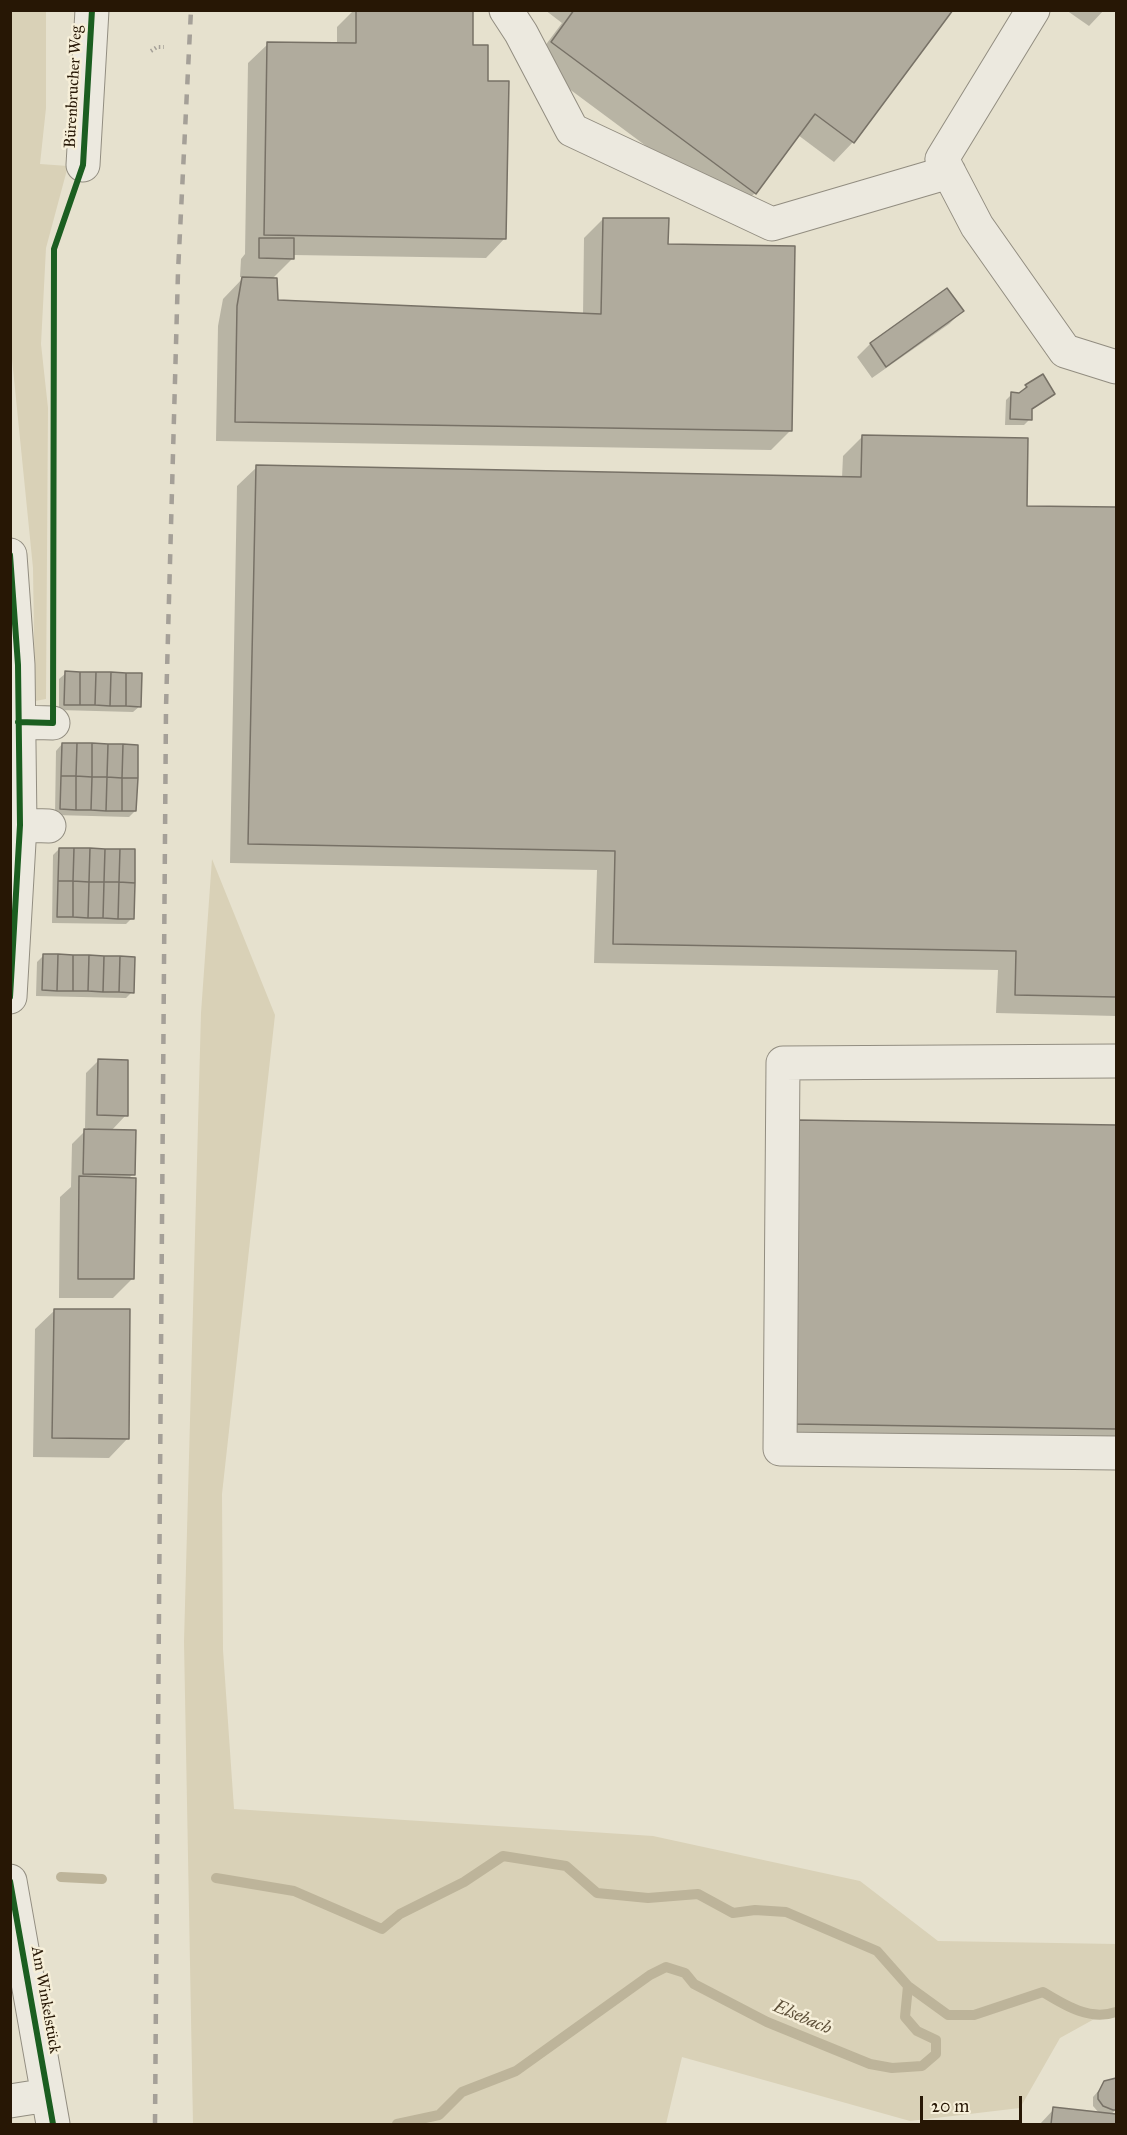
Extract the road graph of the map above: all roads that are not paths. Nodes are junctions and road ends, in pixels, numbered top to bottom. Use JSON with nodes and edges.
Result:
{"nodes":[{"id":1,"x":92,"y":10,"type":"edge"},
{"id":2,"x":506,"y":10,"type":"edge"},
{"id":3,"x":1034,"y":10,"type":"edge"},
{"id":4,"x":83,"y":165,"type":"road end"},
{"id":5,"x":949,"y":172,"type":"junction"},
{"id":6,"x":1116,"y":367,"type":"edge"},
{"id":7,"x":10,"y":555,"type":"edge"},
{"id":8,"x":14,"y":665,"type":"edge"},
{"id":9,"x":18,"y":722,"type":"junction"},
{"id":10,"x":53,"y":723,"type":"dead end"},
{"id":11,"x":10,"y":998,"type":"edge"},
{"id":12,"x":1116,"y":1061,"type":"edge"},
{"id":13,"x":1116,"y":1453,"type":"edge"},
{"id":14,"x":10,"y":1881,"type":"edge"},
{"id":15,"x":10,"y":2101,"type":"edge"},
{"id":16,"x":51,"y":2110,"type":"edge"}],
"edges":[{"from":1,"to":4,"type":"street","name":"Bürenbrucher Weg"},
{"from":2,"to":5,"type":"street"},
{"from":3,"to":5,"type":"street"},
{"from":5,"to":6,"type":"street"},
{"from":7,"to":8,"type":"street"},
{"from":8,"to":9,"type":"street"},
{"from":9,"to":10,"type":"street"},
{"from":9,"to":11,"type":"street"},
{"from":12,"to":13,"type":"street"},
{"from":14,"to":16,"type":"street","name":"Am Winkelstück"},
{"from":15,"to":16,"type":"street"}]}
